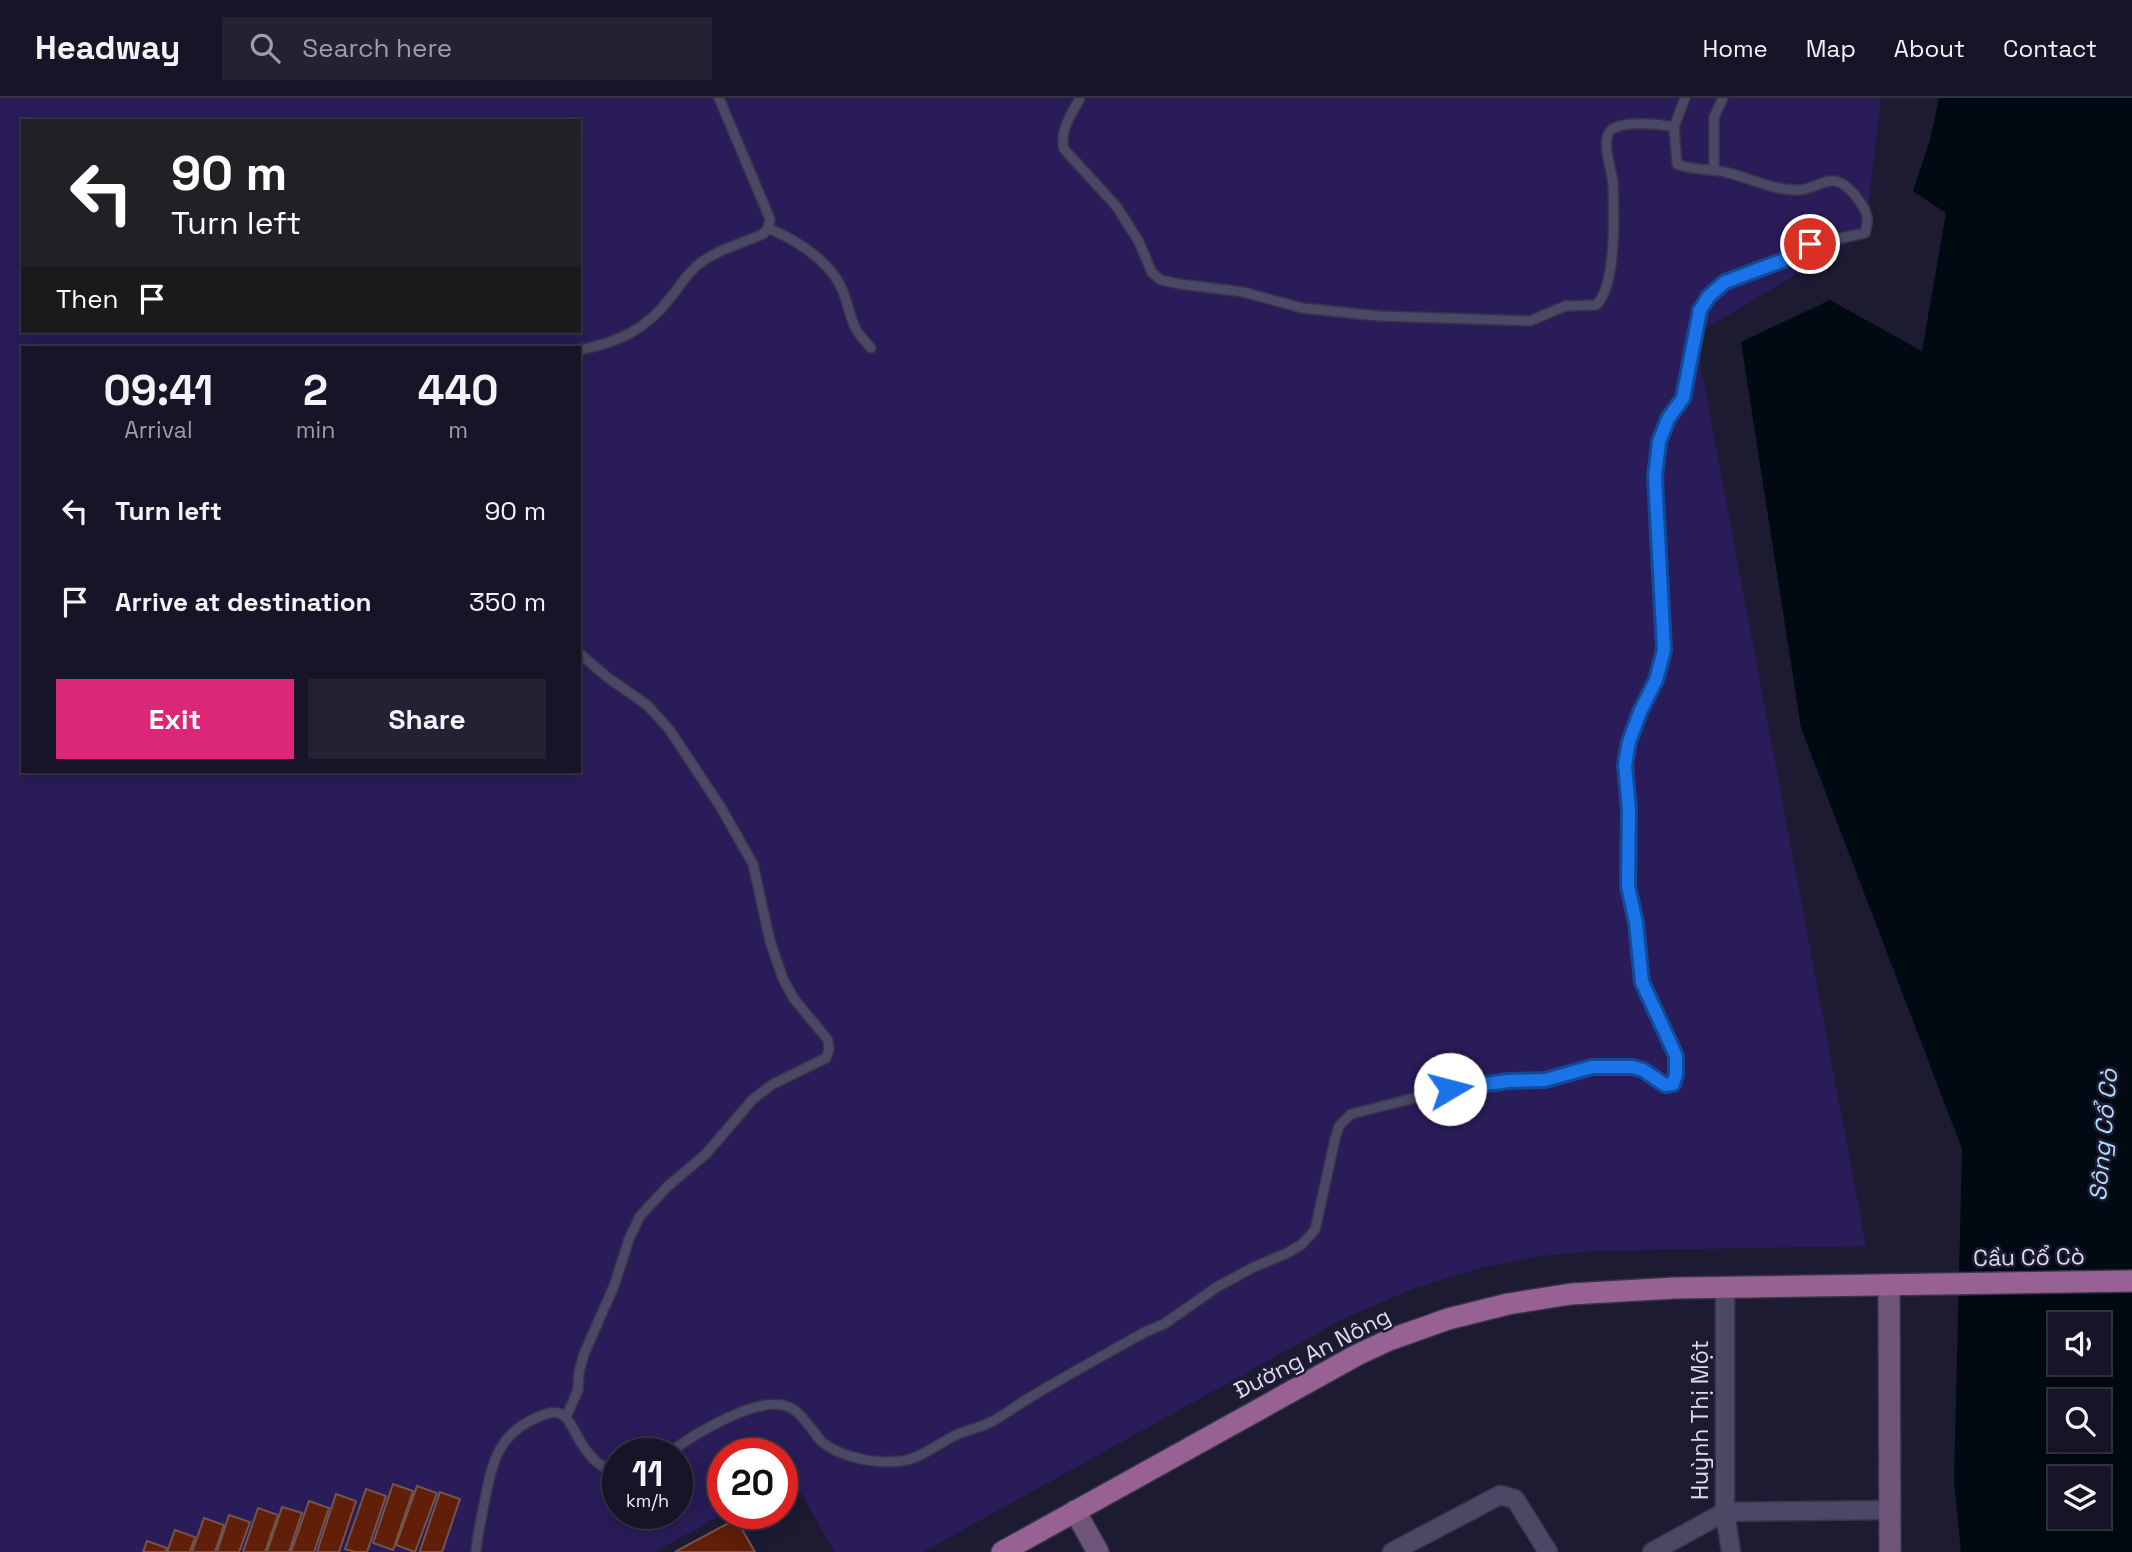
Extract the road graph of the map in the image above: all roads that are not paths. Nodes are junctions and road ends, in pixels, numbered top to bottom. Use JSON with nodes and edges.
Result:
{"nodes":[{"id":1,"x":719,"y":98,"type":"edge"},
{"id":2,"x":1080,"y":98,"type":"edge"},
{"id":3,"x":1685,"y":98,"type":"edge"},
{"id":4,"x":1723,"y":98,"type":"edge"},
{"id":5,"x":1674,"y":127,"type":"junction"},
{"id":6,"x":1714,"y":170,"type":"junction"},
{"id":7,"x":768,"y":228,"type":"junction"},
{"id":8,"x":872,"y":348,"type":"dead end"},
{"id":9,"x":581,"y":350,"type":"edge"},
{"id":10,"x":581,"y":655,"type":"edge"},
{"id":11,"x":2132,"y":1281,"type":"edge"},
{"id":12,"x":1889,"y":1285,"type":"junction"},
{"id":13,"x":1926,"y":1285,"type":"joint"},
{"id":14,"x":1725,"y":1288,"type":"junction"},
{"id":15,"x":566,"y":1417,"type":"junction"},
{"id":16,"x":692,"y":1438,"type":"edge"},
{"id":17,"x":602,"y":1468,"type":"edge"},
{"id":18,"x":1889,"y":1510,"type":"junction"},
{"id":19,"x":1075,"y":1511,"type":"junction"},
{"id":20,"x":1725,"y":1512,"type":"junction"},
{"id":21,"x":476,"y":1552,"type":"edge"},
{"id":22,"x":1002,"y":1552,"type":"edge"},
{"id":23,"x":1098,"y":1552,"type":"edge"},
{"id":24,"x":1392,"y":1552,"type":"edge"},
{"id":25,"x":1548,"y":1552,"type":"edge"},
{"id":26,"x":1653,"y":1552,"type":"edge"},
{"id":27,"x":1731,"y":1552,"type":"edge"},
{"id":28,"x":1890,"y":1552,"type":"edge"}],
"edges":[{"from":1,"to":7,"type":"lane"},
{"from":2,"to":5,"type":"lane"},
{"from":3,"to":5,"type":"lane"},
{"from":4,"to":6,"type":"lane"},
{"from":5,"to":6,"type":"lane"},
{"from":6,"to":16,"type":"lane"},
{"from":7,"to":8,"type":"lane"},
{"from":7,"to":9,"type":"lane"},
{"from":10,"to":15,"type":"lane"},
{"from":11,"to":13,"type":"main road","name":"Cầu Cổ Cò"},
{"from":12,"to":13,"type":"main road","name":"Đường An Nông"},
{"from":12,"to":14,"type":"main road","name":"Đường An Nông"},
{"from":12,"to":18,"type":"street"},
{"from":14,"to":19,"type":"main road","name":"Đường An Nông"},
{"from":14,"to":20,"type":"street","name":"Huỳnh Thị Một"},
{"from":15,"to":17,"type":"lane"},
{"from":15,"to":21,"type":"lane"},
{"from":18,"to":20,"type":"street"},
{"from":18,"to":28,"type":"street"},
{"from":19,"to":22,"type":"main road","name":"Đường An Nông"},
{"from":19,"to":23,"type":"street"},
{"from":20,"to":26,"type":"street"},
{"from":20,"to":27,"type":"street","name":"Huỳnh Thị Một"},
{"from":24,"to":25,"type":"street"}]}
